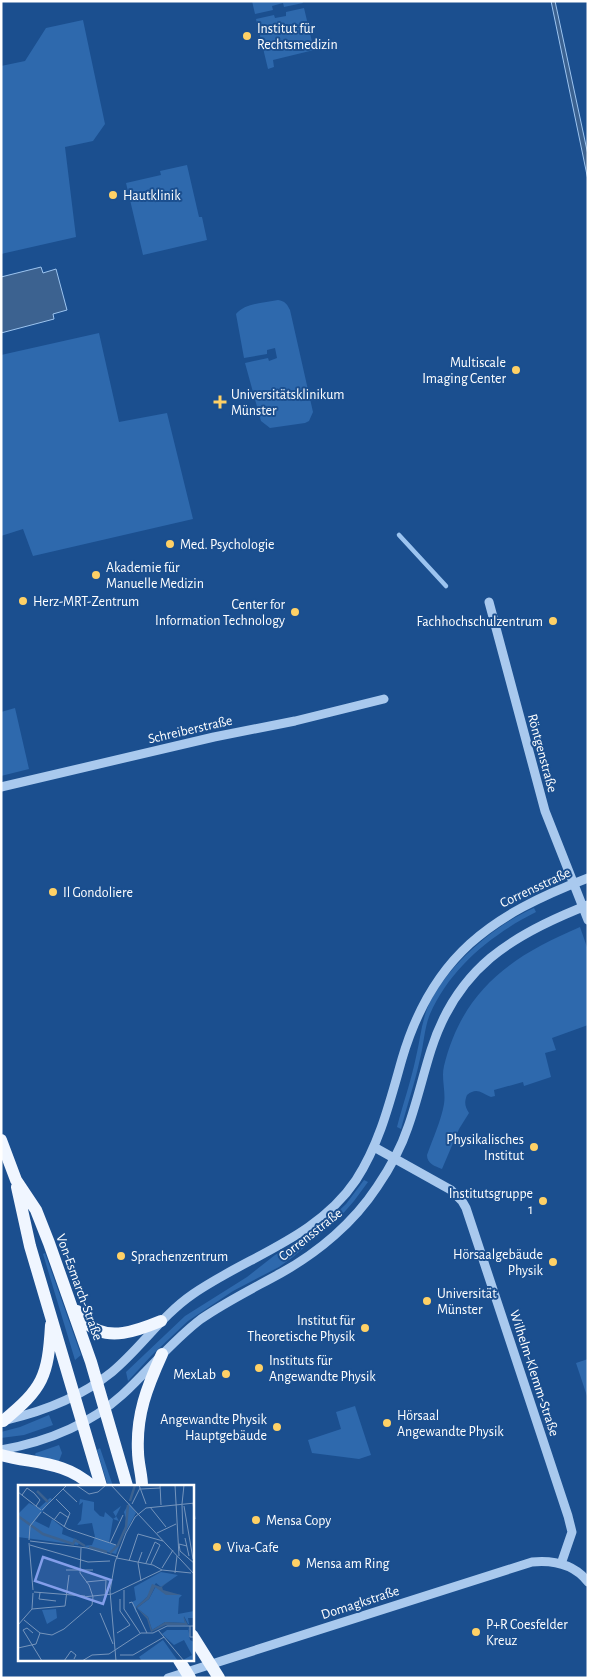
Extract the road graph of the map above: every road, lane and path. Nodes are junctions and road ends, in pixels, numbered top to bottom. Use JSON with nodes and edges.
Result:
{"nodes":[{"id":1,"x":489,"y":602,"type":"dead end"},
{"id":2,"x":384,"y":699,"type":"dead end"},
{"id":3,"x":1,"y":787,"type":"edge"},
{"id":4,"x":588,"y":878,"type":"edge"},
{"id":5,"x":573,"y":884,"type":"junction"},
{"id":6,"x":585,"y":906,"type":"edge"},
{"id":7,"x":588,"y":920,"type":"edge"},
{"id":8,"x":1,"y":1140,"type":"edge"},
{"id":9,"x":374,"y":1147,"type":"junction"},
{"id":10,"x":394,"y":1158,"type":"junction"},
{"id":11,"x":16,"y":1180,"type":"junction"},
{"id":12,"x":69,"y":1300,"type":"junction"},
{"id":13,"x":51,"y":1318,"type":"junction"},
{"id":14,"x":161,"y":1321,"type":"junction"},
{"id":15,"x":162,"y":1354,"type":"junction"},
{"id":16,"x":97,"y":1383,"type":"junction"},
{"id":17,"x":75,"y":1397,"type":"junction"},
{"id":18,"x":105,"y":1409,"type":"junction"},
{"id":19,"x":2,"y":1421,"type":"edge"},
{"id":20,"x":82,"y":1424,"type":"junction"},
{"id":21,"x":1,"y":1450,"type":"edge"},
{"id":22,"x":1,"y":1455,"type":"edge"},
{"id":23,"x":91,"y":1485,"type":"edge"},
{"id":24,"x":101,"y":1485,"type":"edge"},
{"id":25,"x":127,"y":1485,"type":"edge"},
{"id":26,"x":142,"y":1485,"type":"edge"},
{"id":27,"x":561,"y":1564,"type":"junction"},
{"id":28,"x":588,"y":1582,"type":"edge"},
{"id":29,"x":194,"y":1638,"type":"edge"},
{"id":30,"x":180,"y":1662,"type":"edge"},
{"id":31,"x":168,"y":1678,"type":"edge"},
{"id":32,"x":190,"y":1678,"type":"edge"},
{"id":33,"x":219,"y":1678,"type":"edge"}],
"edges":[{"from":1,"to":5,"type":"street","name":"Röntgenstraße"},
{"from":2,"to":3,"type":"street","name":"Schreiberstraße"},
{"from":4,"to":5,"type":"street","name":"Corrensstraße"},
{"from":5,"to":6,"type":"street","name":"Röntgenstraße"},
{"from":5,"to":9,"type":"street","name":"Corrensstraße"},
{"from":6,"to":7,"type":"street"},
{"from":6,"to":10,"type":"street","name":"Corrensstraße"},
{"from":8,"to":11,"type":"main road","name":"Von-Esmarch-Straße"},
{"from":9,"to":10,"type":"street","name":"Wilhelm-Klemm-Straße"},
{"from":9,"to":14,"type":"street","name":"Corrensstraße"},
{"from":10,"to":15,"type":"street","name":"Corrensstraße"},
{"from":10,"to":27,"type":"street","name":"Wilhelm-Klemm-Straße"},
{"from":11,"to":12,"type":"main road","name":"Von-Esmarch-Straße"},
{"from":11,"to":13,"type":"main road","name":"Von-Esmarch-Straße"},
{"from":12,"to":14,"type":"main road"},
{"from":12,"to":16,"type":"main road","name":"Von-Esmarch-Straße"},
{"from":13,"to":17,"type":"main road","name":"Von-Esmarch-Straße"},
{"from":13,"to":19,"type":"main road"},
{"from":14,"to":16,"type":"street","name":"Corrensstraße"},
{"from":15,"to":18,"type":"street","name":"Corrensstraße"},
{"from":15,"to":26,"type":"main road"},
{"from":16,"to":17,"type":"street","name":"Corrensstraße"},
{"from":16,"to":18,"type":"main road","name":"Von-Esmarch-Straße"},
{"from":17,"to":19,"type":"street","name":"Corrensstraße"},
{"from":17,"to":20,"type":"main road","name":"Von-Esmarch-Straße"},
{"from":18,"to":20,"type":"street","name":"Corrensstraße"},
{"from":18,"to":25,"type":"main road","name":"Von-Esmarch-Straße"},
{"from":20,"to":21,"type":"street","name":"Corrensstraße"},
{"from":20,"to":24,"type":"main road","name":"Von-Esmarch-Straße"},
{"from":22,"to":23,"type":"main road"},
{"from":27,"to":28,"type":"street"},
{"from":27,"to":31,"type":"street","name":"Domagkstraße"},
{"from":29,"to":33,"type":"main road"},
{"from":30,"to":32,"type":"main road"}]}
